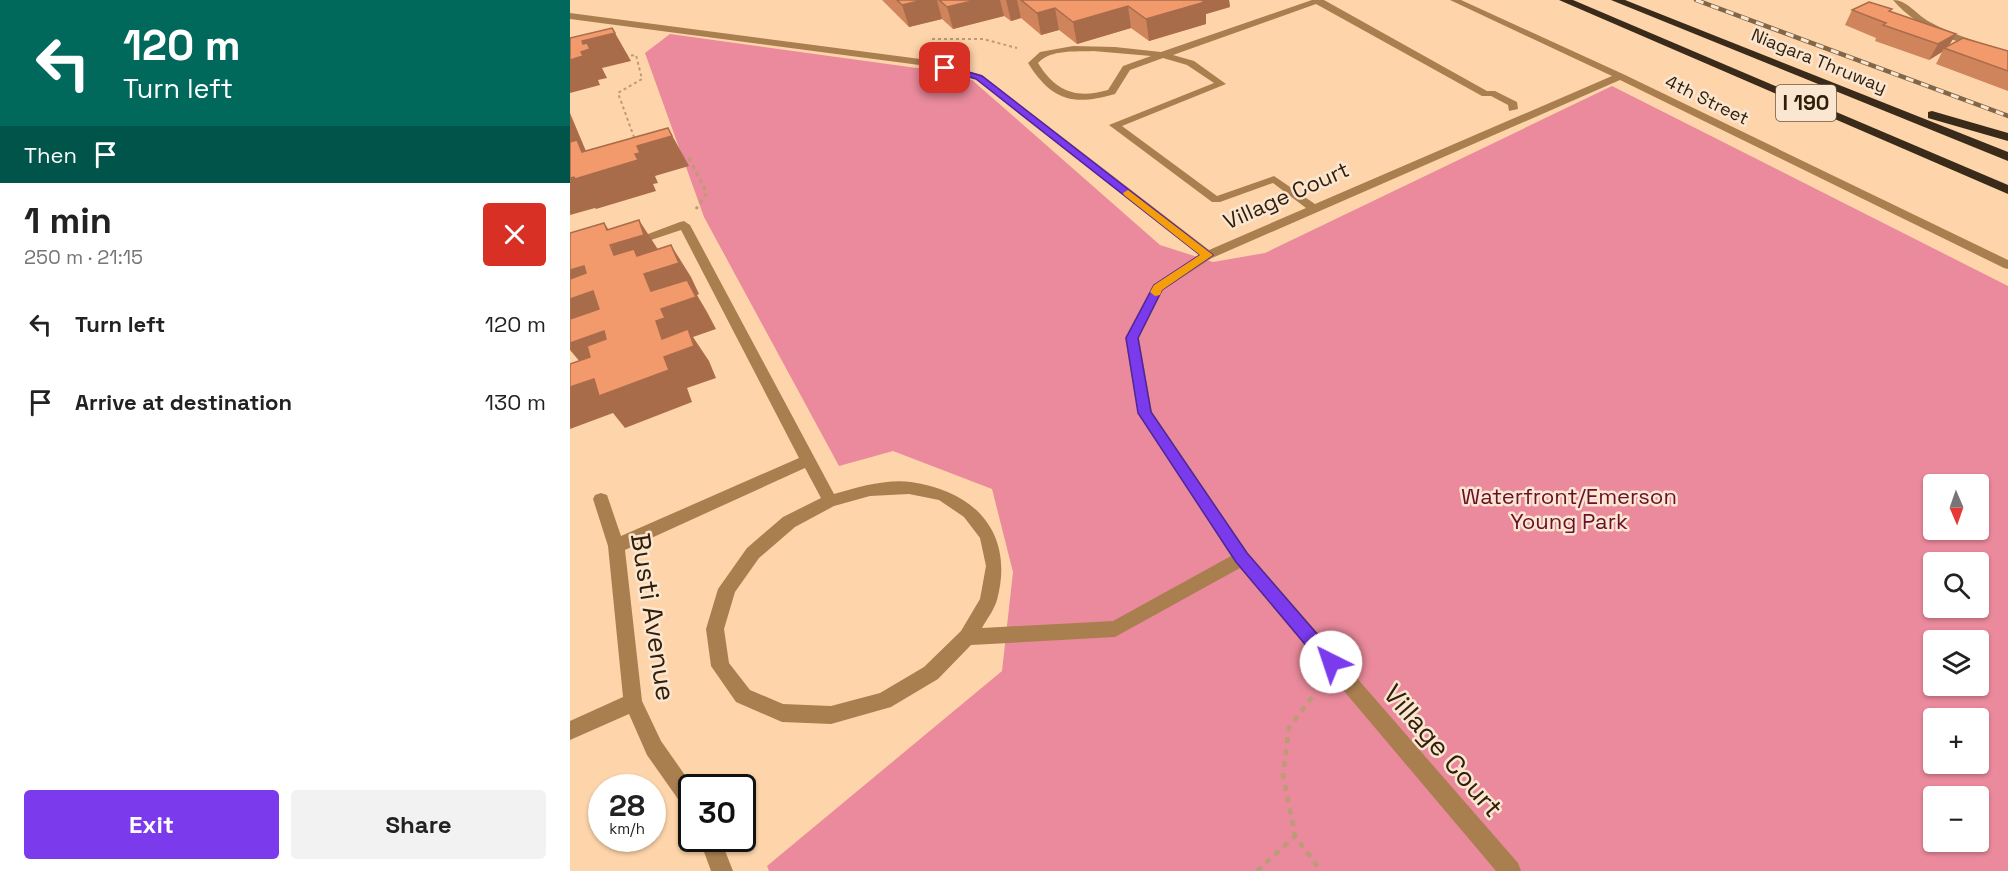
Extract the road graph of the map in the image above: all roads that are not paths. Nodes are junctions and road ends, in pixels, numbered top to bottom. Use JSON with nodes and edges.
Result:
{"nodes":[{"id":1,"x":1319,"y":0,"type":"edge"},
{"id":2,"x":1454,"y":0,"type":"edge"},
{"id":3,"x":1564,"y":0,"type":"edge"},
{"id":4,"x":1616,"y":0,"type":"edge"},
{"id":5,"x":1896,"y":0,"type":"edge"},
{"id":6,"x":570,"y":16,"type":"edge"},
{"id":7,"x":1161,"y":54,"type":"junction"},
{"id":8,"x":2008,"y":54,"type":"edge"},
{"id":9,"x":1620,"y":76,"type":"junction"},
{"id":10,"x":1845,"y":91,"type":"junction"},
{"id":11,"x":1526,"y":116,"type":"junction"},
{"id":12,"x":2008,"y":137,"type":"edge"},
{"id":13,"x":2008,"y":157,"type":"edge"},
{"id":14,"x":2008,"y":190,"type":"edge"},
{"id":15,"x":1314,"y":209,"type":"junction"},
{"id":16,"x":622,"y":246,"type":"edge"},
{"id":17,"x":1208,"y":255,"type":"junction"},
{"id":18,"x":2008,"y":265,"type":"edge"},
{"id":19,"x":809,"y":460,"type":"junction"},
{"id":20,"x":600,"y":499,"type":"dead end"},
{"id":21,"x":830,"y":501,"type":"junction"},
{"id":22,"x":616,"y":546,"type":"junction"},
{"id":23,"x":1242,"y":558,"type":"junction"},
{"id":24,"x":968,"y":637,"type":"junction"},
{"id":25,"x":633,"y":702,"type":"junction"},
{"id":26,"x":570,"y":731,"type":"edge"},
{"id":27,"x":678,"y":782,"type":"edge"},
{"id":28,"x":715,"y":852,"type":"edge"},
{"id":29,"x":722,"y":871,"type":"edge"},
{"id":30,"x":1510,"y":871,"type":"edge"}],
"edges":[{"from":1,"to":7,"type":"street"},
{"from":1,"to":11,"type":"street"},
{"from":2,"to":9,"type":"street","name":"4th Street"},
{"from":3,"to":14,"type":"highway","name":"Niagara Thruway","number":"I 190"},
{"from":4,"to":10,"type":"highway","name":"Niagara Thruway","number":"I 190"},
{"from":5,"to":8,"type":"street"},
{"from":6,"to":17,"type":"street"},
{"from":7,"to":7,"type":"street"},
{"from":7,"to":15,"type":"street"},
{"from":9,"to":11,"type":"street","name":"Village Court"},
{"from":9,"to":18,"type":"street","name":"4th Street"},
{"from":10,"to":12,"type":"highway"},
{"from":10,"to":13,"type":"highway","name":"Niagara Thruway","number":"I 190"},
{"from":11,"to":15,"type":"street","name":"Village Court"},
{"from":15,"to":17,"type":"street","name":"Village Court"},
{"from":16,"to":19,"type":"street"},
{"from":17,"to":23,"type":"street","name":"Village Court"},
{"from":19,"to":21,"type":"street"},
{"from":19,"to":22,"type":"street"},
{"from":20,"to":22,"type":"street","name":"Busti Avenue"},
{"from":21,"to":24,"type":"street"},
{"from":21,"to":24,"type":"street"},
{"from":22,"to":25,"type":"street","name":"Busti Avenue"},
{"from":23,"to":24,"type":"street"},
{"from":23,"to":30,"type":"street","name":"Village Court"},
{"from":25,"to":26,"type":"street"},
{"from":25,"to":27,"type":"street","name":"Busti Avenue"},
{"from":28,"to":29,"type":"street"}]}
